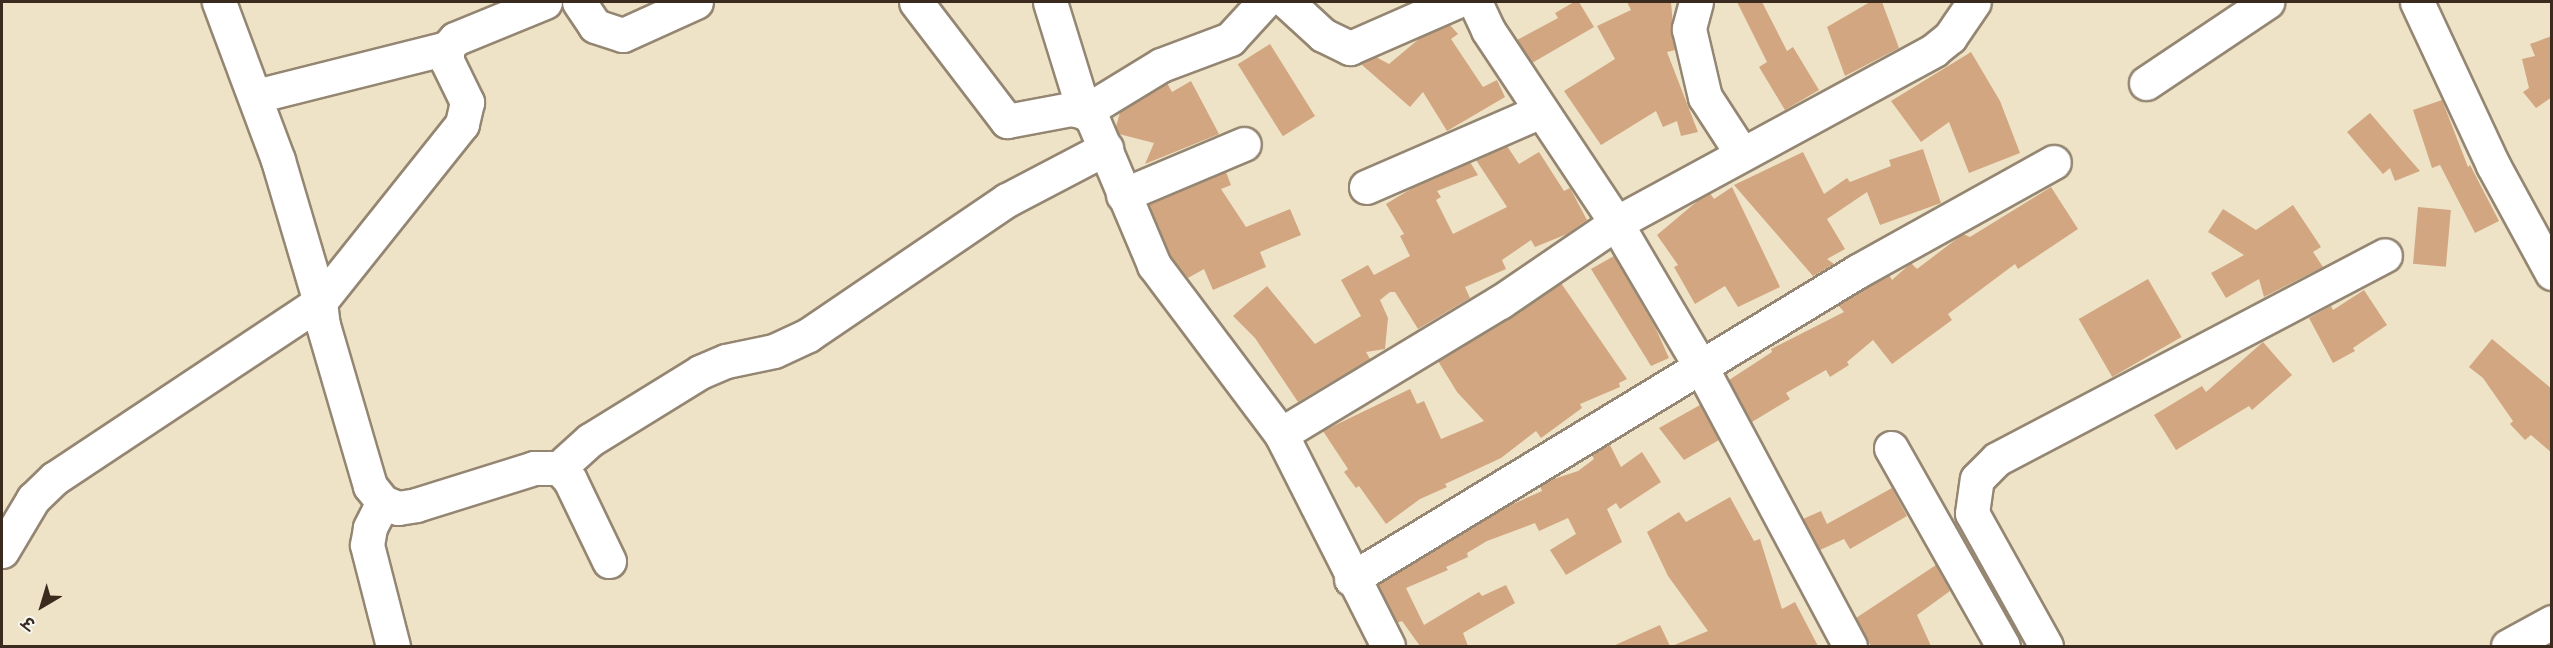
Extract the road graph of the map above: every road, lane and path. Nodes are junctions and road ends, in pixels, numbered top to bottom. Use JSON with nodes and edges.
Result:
{"nodes":[{"id":1,"x":219,"y":2,"type":"edge"},
{"id":2,"x":545,"y":2,"type":"edge"},
{"id":3,"x":579,"y":2,"type":"edge"},
{"id":4,"x":696,"y":2,"type":"edge"},
{"id":5,"x":916,"y":2,"type":"edge"},
{"id":6,"x":1050,"y":2,"type":"edge"},
{"id":7,"x":1264,"y":2,"type":"edge"},
{"id":8,"x":1287,"y":2,"type":"edge"},
{"id":9,"x":1455,"y":2,"type":"edge"},
{"id":10,"x":1475,"y":2,"type":"edge"},
{"id":11,"x":1696,"y":2,"type":"edge"},
{"id":12,"x":1974,"y":2,"type":"edge"},
{"id":13,"x":2267,"y":2,"type":"edge"},
{"id":14,"x":2417,"y":2,"type":"edge"},
{"id":15,"x":447,"y":48,"type":"junction"},
{"id":16,"x":2146,"y":83,"type":"dead end"},
{"id":17,"x":256,"y":96,"type":"junction"},
{"id":18,"x":1541,"y":111,"type":"junction"},
{"id":19,"x":1084,"y":112,"type":"junction"},
{"id":20,"x":1244,"y":144,"type":"dead end"},
{"id":21,"x":1106,"y":148,"type":"junction"},
{"id":22,"x":1742,"y":154,"type":"junction"},
{"id":23,"x":2054,"y":162,"type":"dead end"},
{"id":24,"x":1366,"y":187,"type":"dead end"},
{"id":25,"x":1123,"y":195,"type":"junction"},
{"id":26,"x":1616,"y":223,"type":"junction"},
{"id":27,"x":2385,"y":255,"type":"dead end"},
{"id":28,"x":2552,"y":273,"type":"edge"},
{"id":29,"x":320,"y":302,"type":"junction"},
{"id":30,"x":1702,"y":369,"type":"junction"},
{"id":31,"x":1281,"y":434,"type":"junction"},
{"id":32,"x":1891,"y":448,"type":"dead end"},
{"id":33,"x":559,"y":468,"type":"junction"},
{"id":34,"x":383,"y":502,"type":"junction"},
{"id":35,"x":2,"y":551,"type":"edge"},
{"id":36,"x":609,"y":561,"type":"dead end"},
{"id":37,"x":1351,"y":579,"type":"junction"},
{"id":38,"x":2552,"y":622,"type":"edge"},
{"id":39,"x":393,"y":646,"type":"edge"},
{"id":40,"x":1388,"y":646,"type":"edge"},
{"id":41,"x":1851,"y":646,"type":"edge"},
{"id":42,"x":2003,"y":646,"type":"edge"},
{"id":43,"x":2046,"y":646,"type":"edge"},
{"id":44,"x":2508,"y":646,"type":"edge"}],
"edges":[{"from":1,"to":17,"type":"street"},
{"from":2,"to":15,"type":"street"},
{"from":3,"to":4,"type":"street"},
{"from":5,"to":19,"type":"street"},
{"from":6,"to":19,"type":"street"},
{"from":7,"to":19,"type":"street"},
{"from":8,"to":9,"type":"street"},
{"from":10,"to":18,"type":"street"},
{"from":11,"to":22,"type":"street"},
{"from":12,"to":22,"type":"street"},
{"from":13,"to":16,"type":"street"},
{"from":14,"to":28,"type":"street"},
{"from":15,"to":17,"type":"street"},
{"from":15,"to":29,"type":"street"},
{"from":17,"to":29,"type":"street"},
{"from":18,"to":24,"type":"street"},
{"from":18,"to":26,"type":"street"},
{"from":19,"to":21,"type":"street"},
{"from":20,"to":25,"type":"street"},
{"from":21,"to":25,"type":"street"},
{"from":21,"to":33,"type":"street"},
{"from":22,"to":26,"type":"street"},
{"from":23,"to":30,"type":"street"},
{"from":25,"to":31,"type":"street"},
{"from":26,"to":30,"type":"street"},
{"from":26,"to":31,"type":"street"},
{"from":27,"to":43,"type":"street"},
{"from":29,"to":34,"type":"street"},
{"from":29,"to":35,"type":"street"},
{"from":30,"to":37,"type":"street"},
{"from":30,"to":41,"type":"street"},
{"from":31,"to":37,"type":"street"},
{"from":32,"to":42,"type":"street"},
{"from":33,"to":34,"type":"street"},
{"from":33,"to":36,"type":"street"},
{"from":34,"to":39,"type":"street"},
{"from":37,"to":40,"type":"street"},
{"from":38,"to":44,"type":"street"}]}
